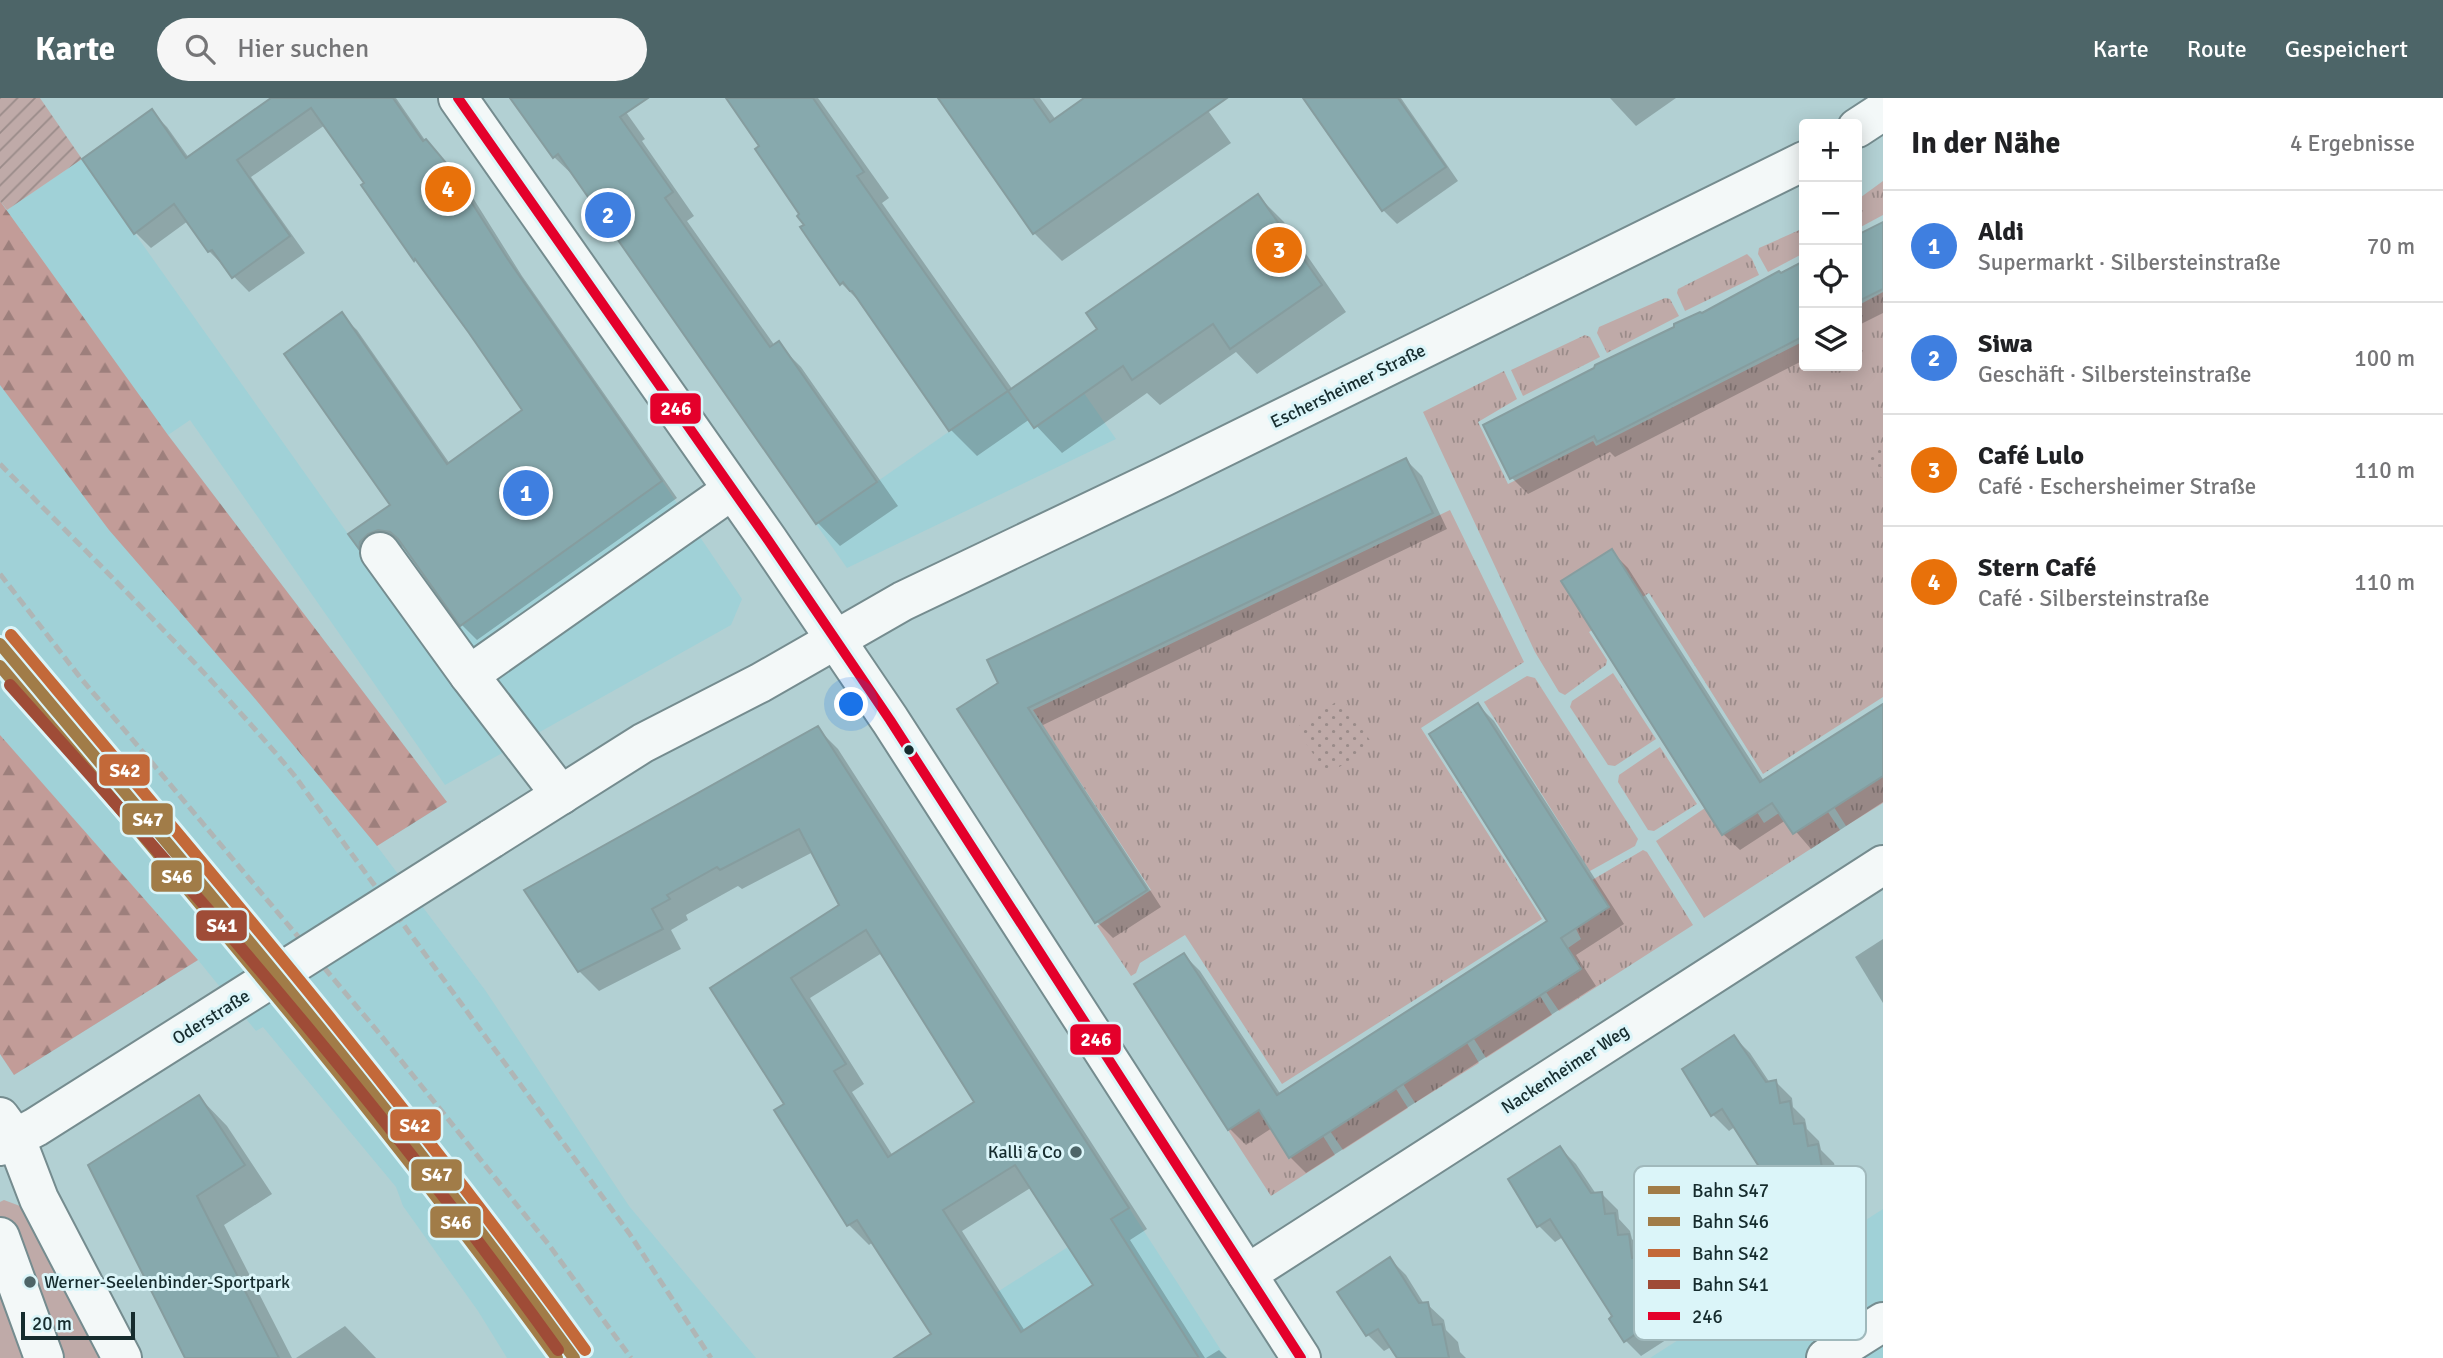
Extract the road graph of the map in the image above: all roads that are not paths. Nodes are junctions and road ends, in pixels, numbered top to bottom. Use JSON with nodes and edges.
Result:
{"nodes":[{"id":1,"x":458,"y":98,"type":"edge"},
{"id":2,"x":1883,"y":111,"type":"edge"},
{"id":3,"x":1862,"y":125,"type":"edge"},
{"id":4,"x":1799,"y":163,"type":"edge"},
{"id":5,"x":732,"y":490,"type":"junction"},
{"id":6,"x":380,"y":552,"type":"dead end"},
{"id":7,"x":836,"y":640,"type":"junction"},
{"id":8,"x":469,"y":675,"type":"junction"},
{"id":9,"x":561,"y":795,"type":"junction"},
{"id":10,"x":491,"y":839,"type":"joint"},
{"id":11,"x":1883,"y":865,"type":"edge"},
{"id":12,"x":5,"y":1134,"type":"edge"},
{"id":13,"x":0,"y":1237,"type":"edge"},
{"id":14,"x":1247,"y":1274,"type":"junction"},
{"id":15,"x":1883,"y":1322,"type":"edge"},
{"id":16,"x":1866,"y":1333,"type":"edge"},
{"id":17,"x":1854,"y":1340,"type":"edge"},
{"id":18,"x":44,"y":1358,"type":"edge"},
{"id":19,"x":122,"y":1358,"type":"edge"},
{"id":20,"x":1301,"y":1358,"type":"edge"},
{"id":21,"x":1826,"y":1358,"type":"edge"}],
"edges":[{"from":1,"to":5,"type":"street"},
{"from":2,"to":3,"type":"street"},
{"from":4,"to":7,"type":"street","name":"Eschersheimer Straße"},
{"from":5,"to":7,"type":"street"},
{"from":5,"to":8,"type":"street"},
{"from":6,"to":8,"type":"street"},
{"from":7,"to":9,"type":"street","name":"Eschersheimer Straße"},
{"from":7,"to":14,"type":"street"},
{"from":8,"to":9,"type":"street"},
{"from":9,"to":10,"type":"street","name":"Eschersheimer Straße"},
{"from":10,"to":12,"type":"street","name":"Oderstraße","bridge":true},
{"from":11,"to":14,"type":"street","name":"Nackenheimer Weg"},
{"from":12,"to":19,"type":"street"},
{"from":13,"to":18,"type":"street"},
{"from":14,"to":20,"type":"street"},
{"from":15,"to":16,"type":"street"},
{"from":17,"to":21,"type":"street"}]}
